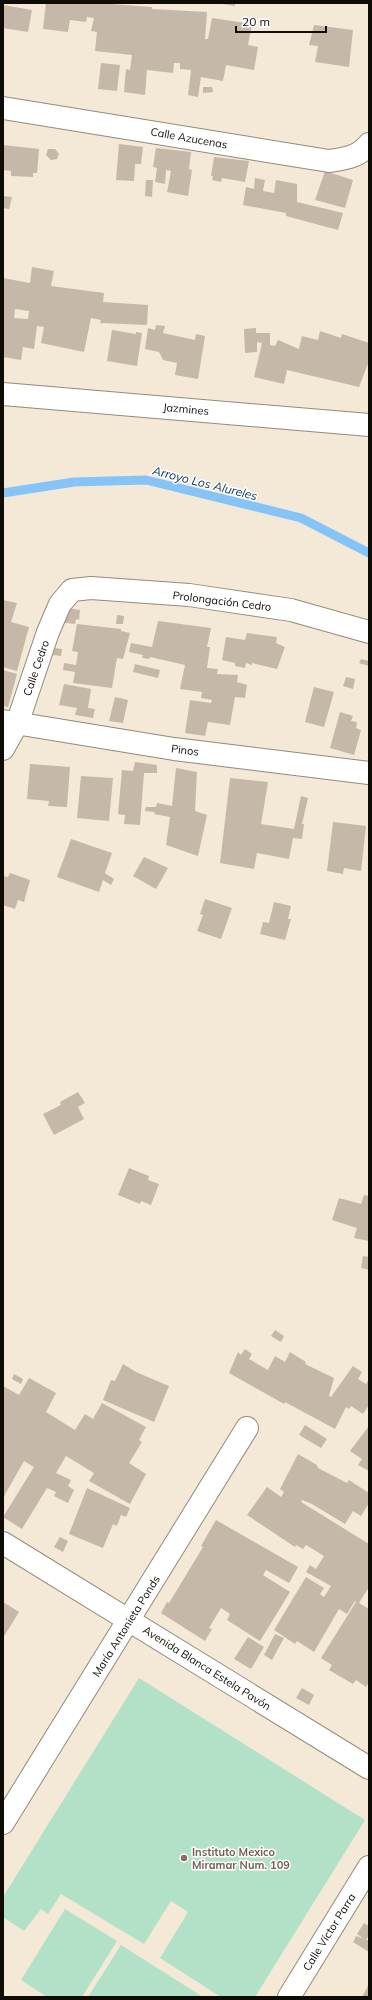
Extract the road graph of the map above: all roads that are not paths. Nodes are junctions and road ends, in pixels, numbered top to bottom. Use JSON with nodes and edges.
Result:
{"nodes":[{"id":1,"x":3,"y":108,"type":"edge"},
{"id":2,"x":369,"y":144,"type":"edge"},
{"id":3,"x":3,"y":394,"type":"edge"},
{"id":4,"x":369,"y":425,"type":"edge"},
{"id":5,"x":72,"y":590,"type":"joint"},
{"id":6,"x":369,"y":632,"type":"edge"},
{"id":7,"x":10,"y":722,"type":"edge"},
{"id":8,"x":3,"y":749,"type":"edge"},
{"id":9,"x":369,"y":773,"type":"edge"},
{"id":10,"x":247,"y":1428,"type":"dead end"},
{"id":11,"x":3,"y":1543,"type":"edge"},
{"id":12,"x":130,"y":1620,"type":"junction"},
{"id":13,"x":369,"y":1768,"type":"edge"},
{"id":14,"x":3,"y":1823,"type":"edge"},
{"id":15,"x":369,"y":1868,"type":"edge"},
{"id":16,"x":289,"y":1997,"type":"edge"}],
"edges":[{"from":1,"to":2,"type":"street","name":"Calle Azucenas"},
{"from":3,"to":4,"type":"street","name":"Jazmines"},
{"from":5,"to":6,"type":"street","name":"Prolongación Cedro"},
{"from":5,"to":7,"type":"street","name":"Calle Cedro"},
{"from":7,"to":8,"type":"street","name":"Calle Cedro"},
{"from":7,"to":9,"type":"street","name":"Pinos"},
{"from":10,"to":12,"type":"street","name":"María Antonieta Ponds"},
{"from":11,"to":12,"type":"street","name":"Avenida Blanca Estela Pavón"},
{"from":12,"to":13,"type":"street","name":"Avenida Blanca Estela Pavón"},
{"from":12,"to":14,"type":"street","name":"María Antonieta Ponds"},
{"from":15,"to":16,"type":"street","name":"Calle Víctor Parra"}]}
